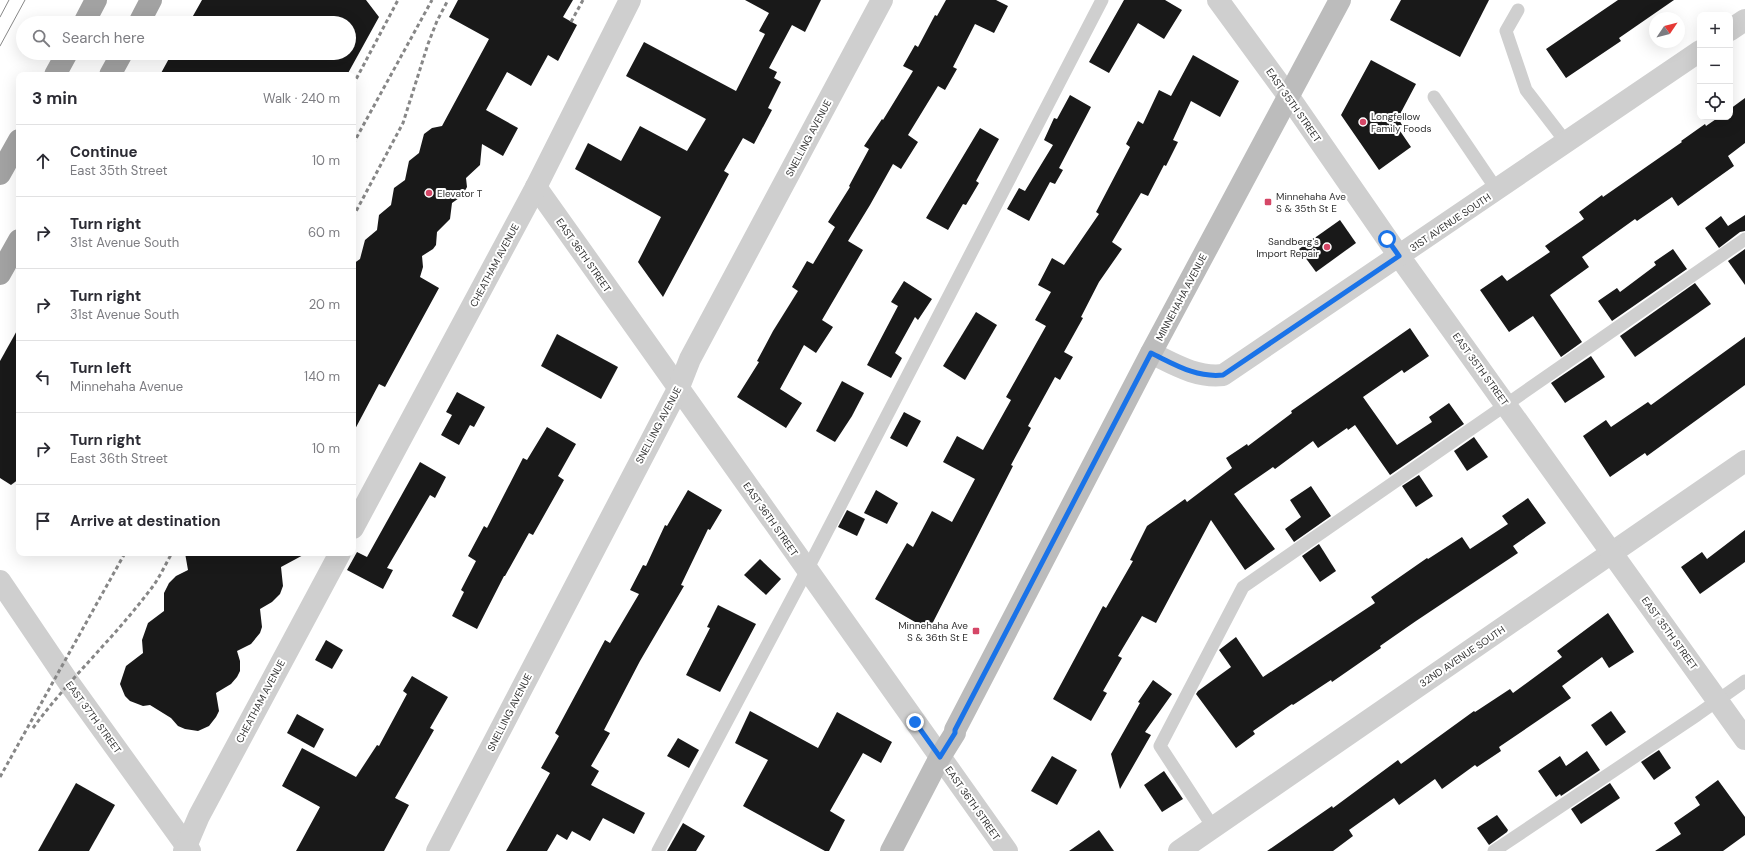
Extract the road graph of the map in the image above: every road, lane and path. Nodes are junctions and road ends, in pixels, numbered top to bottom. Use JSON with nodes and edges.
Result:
{"nodes":[{"id":1,"x":96,"y":0,"type":"edge"},
{"id":2,"x":151,"y":0,"type":"edge"},
{"id":3,"x":630,"y":0,"type":"edge"},
{"id":4,"x":882,"y":0,"type":"edge"},
{"id":5,"x":1102,"y":0,"type":"edge"},
{"id":6,"x":1218,"y":0,"type":"edge"},
{"id":7,"x":1340,"y":0,"type":"edge"},
{"id":8,"x":1518,"y":10,"type":"dead end"},
{"id":9,"x":88,"y":16,"type":"edge"},
{"id":10,"x":143,"y":16,"type":"edge"},
{"id":11,"x":1745,"y":20,"type":"edge"},
{"id":12,"x":1733,"y":28,"type":"edge"},
{"id":13,"x":1697,"y":53,"type":"edge"},
{"id":14,"x":63,"y":60,"type":"edge"},
{"id":15,"x":118,"y":60,"type":"edge"},
{"id":16,"x":57,"y":72,"type":"edge"},
{"id":17,"x":112,"y":72,"type":"edge"},
{"id":18,"x":1289,"y":97,"type":"junction"},
{"id":19,"x":1434,"y":97,"type":"dead end"},
{"id":20,"x":1566,"y":142,"type":"junction"},
{"id":21,"x":16,"y":145,"type":"edge"},
{"id":22,"x":0,"y":174,"type":"edge"},
{"id":23,"x":536,"y":187,"type":"junction"},
{"id":24,"x":1497,"y":190,"type":"junction"},
{"id":25,"x":1745,"y":239,"type":"edge"},
{"id":26,"x":16,"y":245,"type":"edge"},
{"id":27,"x":1399,"y":256,"type":"junction"},
{"id":28,"x":0,"y":274,"type":"edge"},
{"id":29,"x":1151,"y":353,"type":"junction"},
{"id":30,"x":679,"y":387,"type":"junction"},
{"id":31,"x":1506,"y":404,"type":"junction"},
{"id":32,"x":1745,"y":461,"type":"edge"},
{"id":33,"x":356,"y":522,"type":"edge"},
{"id":34,"x":1612,"y":553,"type":"junction"},
{"id":35,"x":338,"y":556,"type":"edge"},
{"id":36,"x":807,"y":570,"type":"junction"},
{"id":37,"x":0,"y":581,"type":"edge"},
{"id":38,"x":1745,"y":681,"type":"edge"},
{"id":39,"x":1718,"y":700,"type":"junction"},
{"id":40,"x":1745,"y":739,"type":"edge"},
{"id":41,"x":940,"y":757,"type":"junction"},
{"id":42,"x":1213,"y":827,"type":"junction"},
{"id":43,"x":187,"y":849,"type":"edge"},
{"id":44,"x":437,"y":851,"type":"edge"},
{"id":45,"x":658,"y":851,"type":"edge"},
{"id":46,"x":891,"y":851,"type":"edge"},
{"id":47,"x":1007,"y":851,"type":"edge"},
{"id":48,"x":1178,"y":851,"type":"edge"},
{"id":49,"x":1494,"y":851,"type":"edge"}],
"edges":[{"from":1,"to":9,"type":"highway"},
{"from":2,"to":10,"type":"highway"},
{"from":3,"to":23,"type":"street","name":"CHEATHAM AVENUE"},
{"from":4,"to":30,"type":"street","name":"SNELLING AVENUE"},
{"from":5,"to":36,"type":"lane"},
{"from":6,"to":18,"type":"street","name":"EAST 35TH STREET"},
{"from":7,"to":18,"type":"main road","name":"MINNEHAHA AVENUE"},
{"from":8,"to":20,"type":"lane"},
{"from":11,"to":12,"type":"street"},
{"from":13,"to":20,"type":"street","name":"31ST AVENUE SOUTH"},
{"from":14,"to":16,"type":"highway"},
{"from":15,"to":17,"type":"highway"},
{"from":18,"to":27,"type":"street","name":"EAST 35TH STREET"},
{"from":18,"to":29,"type":"main road","name":"MINNEHAHA AVENUE"},
{"from":19,"to":24,"type":"lane"},
{"from":20,"to":24,"type":"street","name":"31ST AVENUE SOUTH"},
{"from":21,"to":22,"type":"highway"},
{"from":23,"to":30,"type":"street","name":"EAST 36TH STREET"},
{"from":23,"to":33,"type":"street","name":"CHEATHAM AVENUE"},
{"from":24,"to":27,"type":"street","name":"31ST AVENUE SOUTH"},
{"from":25,"to":31,"type":"lane"},
{"from":26,"to":28,"type":"highway"},
{"from":27,"to":29,"type":"street","name":"31ST AVENUE SOUTH"},
{"from":27,"to":31,"type":"street","name":"EAST 35TH STREET"},
{"from":29,"to":41,"type":"main road","name":"MINNEHAHA AVENUE"},
{"from":30,"to":36,"type":"street","name":"EAST 36TH STREET"},
{"from":30,"to":44,"type":"street","name":"SNELLING AVENUE"},
{"from":31,"to":34,"type":"street","name":"EAST 35TH STREET"},
{"from":31,"to":42,"type":"lane"},
{"from":32,"to":34,"type":"street","name":"32ND AVENUE SOUTH"},
{"from":34,"to":39,"type":"street","name":"EAST 35TH STREET"},
{"from":34,"to":42,"type":"street","name":"32ND AVENUE SOUTH"},
{"from":35,"to":43,"type":"street","name":"CHEATHAM AVENUE"},
{"from":36,"to":41,"type":"street","name":"EAST 36TH STREET"},
{"from":36,"to":45,"type":"lane"},
{"from":37,"to":43,"type":"street","name":"EAST 37TH STREET"},
{"from":38,"to":39,"type":"lane"},
{"from":39,"to":40,"type":"street","name":"EAST 35TH STREET"},
{"from":39,"to":49,"type":"lane"},
{"from":41,"to":46,"type":"main road","name":"MINNEHAHA AVENUE"},
{"from":41,"to":47,"type":"street","name":"EAST 36TH STREET"},
{"from":42,"to":48,"type":"street","name":"32ND AVENUE SOUTH"}]}
